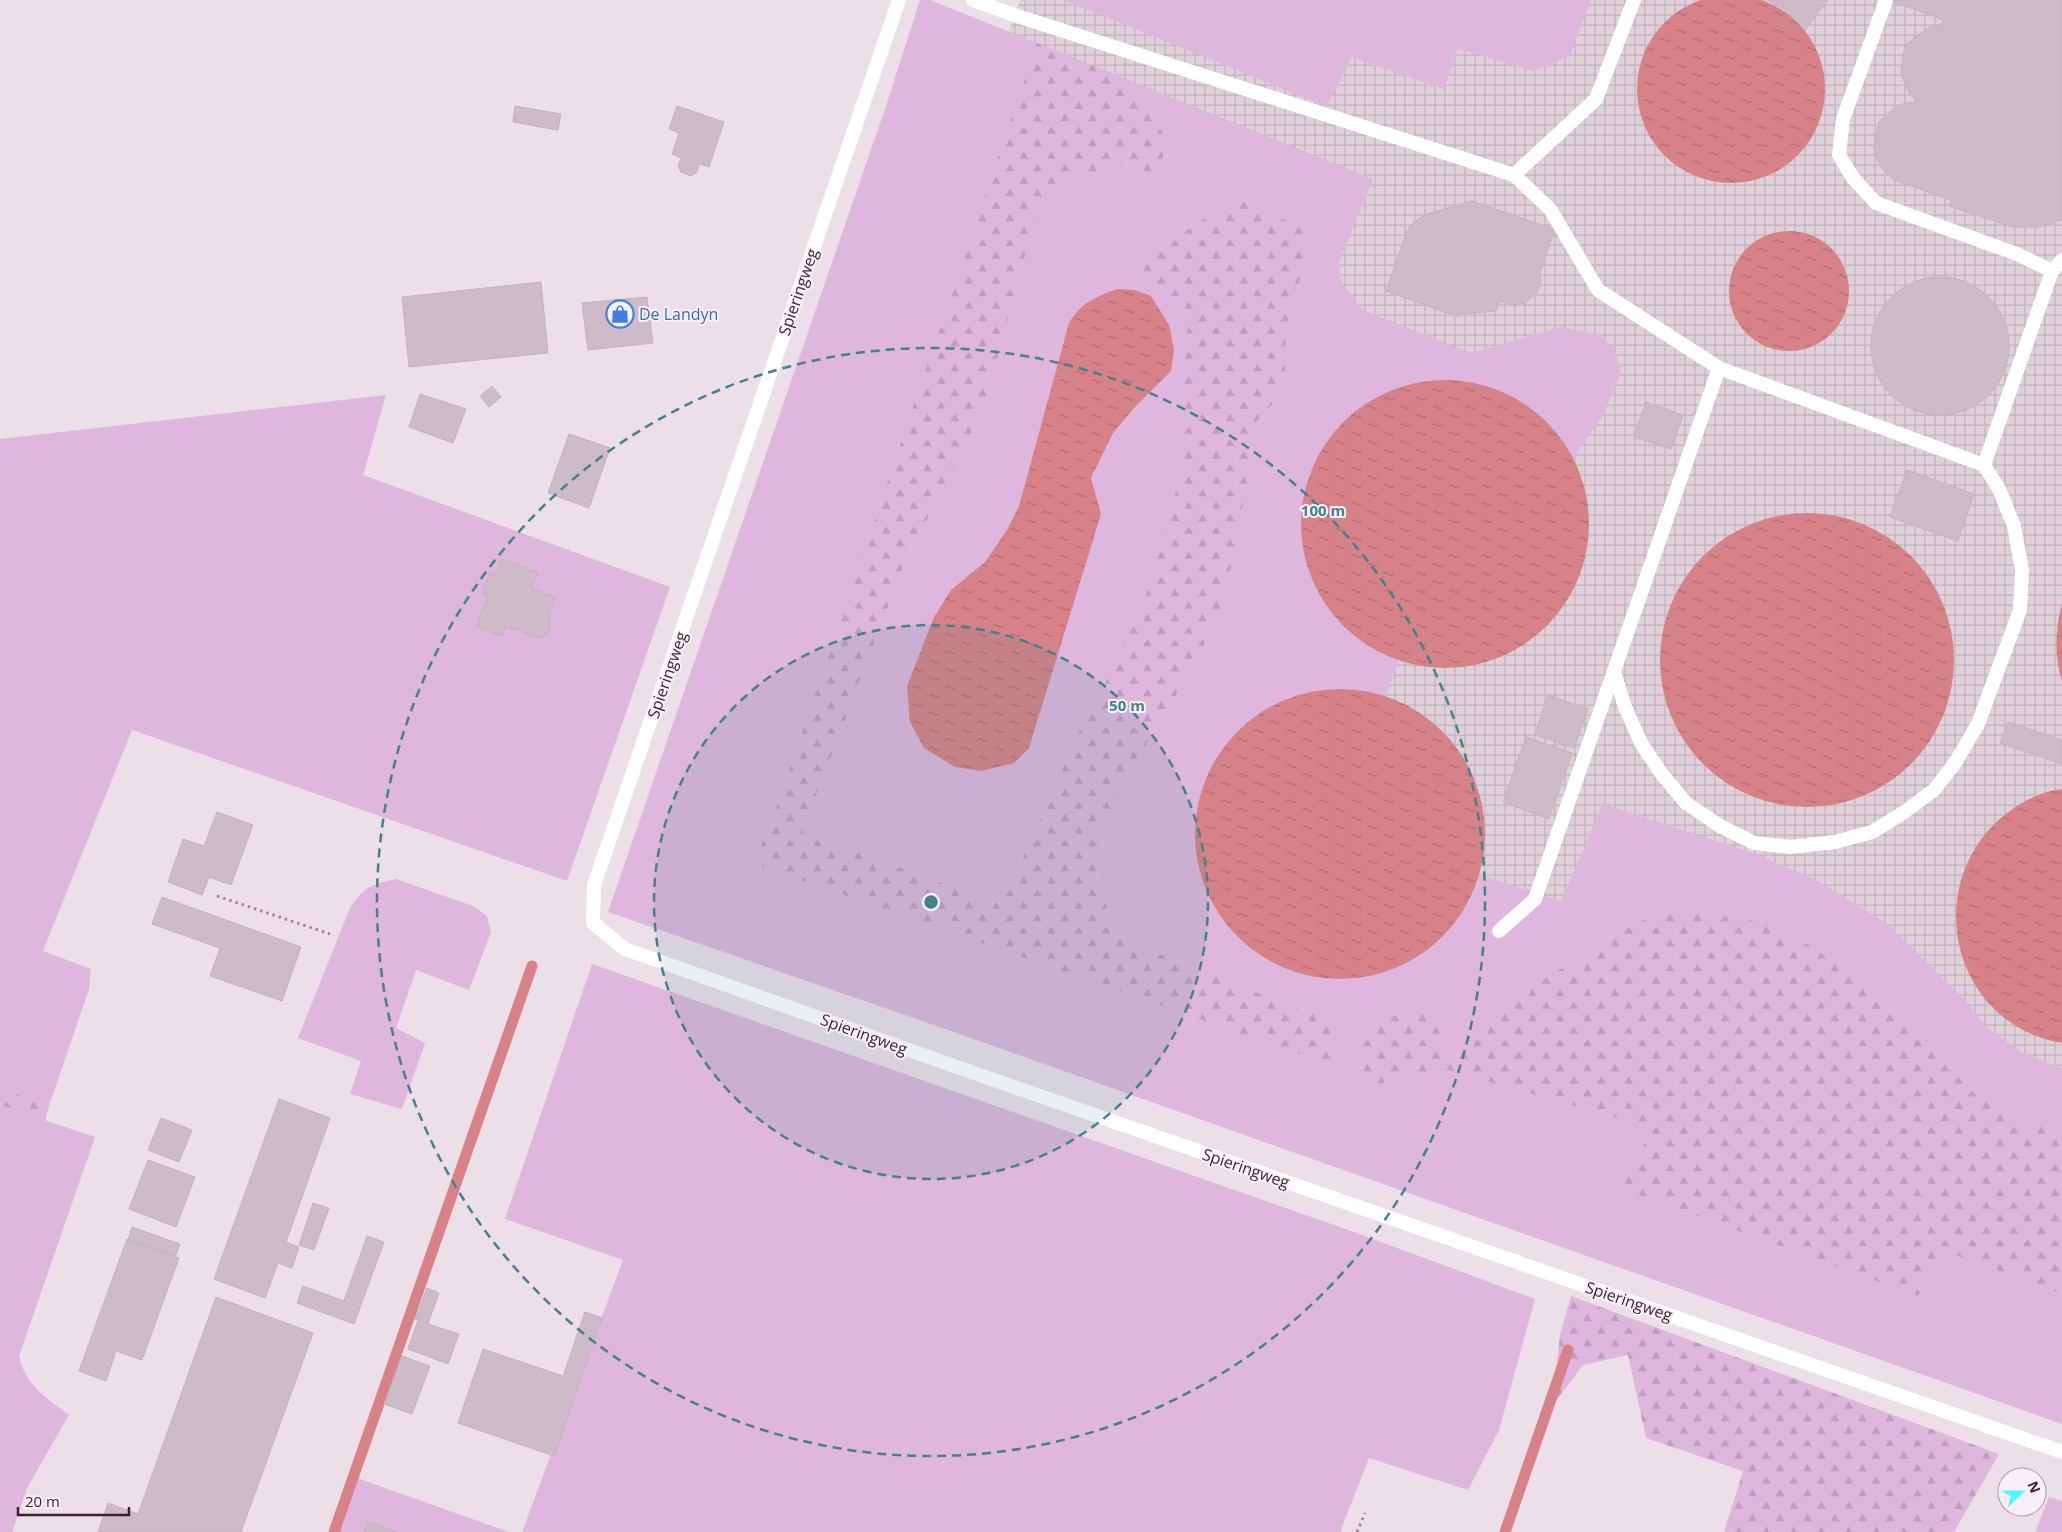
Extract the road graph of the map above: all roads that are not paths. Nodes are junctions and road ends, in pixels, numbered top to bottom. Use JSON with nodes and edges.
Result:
{"nodes":[{"id":1,"x":899,"y":0,"type":"edge"},
{"id":2,"x":973,"y":0,"type":"edge"},
{"id":3,"x":1634,"y":0,"type":"edge"},
{"id":4,"x":1886,"y":0,"type":"edge"},
{"id":5,"x":1514,"y":175,"type":"junction"},
{"id":6,"x":2062,"y":260,"type":"edge"},
{"id":7,"x":2052,"y":271,"type":"junction"},
{"id":8,"x":1719,"y":368,"type":"junction"},
{"id":9,"x":1984,"y":465,"type":"junction"},
{"id":10,"x":1614,"y":672,"type":"junction"},
{"id":11,"x":1499,"y":931,"type":"dead end"},
{"id":12,"x":2062,"y":1452,"type":"edge"}],
"edges":[{"from":1,"to":12,"type":"street","name":"Spieringweg"},
{"from":2,"to":5,"type":"street"},
{"from":3,"to":5,"type":"street"},
{"from":4,"to":7,"type":"street"},
{"from":5,"to":8,"type":"street"},
{"from":6,"to":7,"type":"street"},
{"from":7,"to":9,"type":"street"},
{"from":8,"to":9,"type":"street"},
{"from":8,"to":10,"type":"street"},
{"from":9,"to":10,"type":"street"},
{"from":10,"to":11,"type":"street"}]}
